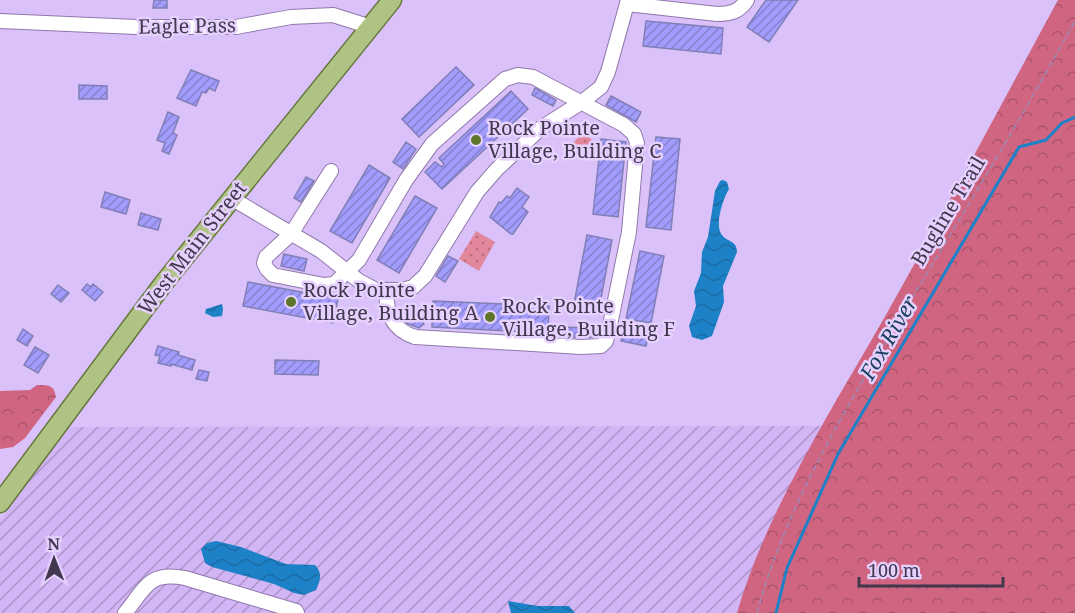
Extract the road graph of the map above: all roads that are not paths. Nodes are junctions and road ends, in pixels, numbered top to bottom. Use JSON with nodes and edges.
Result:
{"nodes":[{"id":1,"x":393,"y":0,"type":"edge"},
{"id":2,"x":747,"y":0,"type":"edge"},
{"id":3,"x":628,"y":2,"type":"edge"},
{"id":4,"x":0,"y":21,"type":"edge"},
{"id":5,"x":371,"y":27,"type":"junction"},
{"id":6,"x":582,"y":102,"type":"junction"},
{"id":7,"x":331,"y":171,"type":"dead end"},
{"id":8,"x":231,"y":198,"type":"junction"},
{"id":9,"x":291,"y":234,"type":"junction"},
{"id":10,"x":347,"y":271,"type":"junction"},
{"id":11,"x":386,"y":291,"type":"junction"},
{"id":12,"x":0,"y":503,"type":"edge"},
{"id":13,"x":125,"y":613,"type":"edge"},
{"id":14,"x":297,"y":613,"type":"edge"}],
"edges":[{"from":1,"to":5,"type":"main road","name":"West Main Street"},
{"from":2,"to":3,"type":"street"},
{"from":3,"to":6,"type":"street"},
{"from":4,"to":5,"type":"street","name":"Eagle Pass"},
{"from":5,"to":8,"type":"main road","name":"West Main Street"},
{"from":6,"to":10,"type":"street"},
{"from":6,"to":11,"type":"street"},
{"from":6,"to":11,"type":"street"},
{"from":7,"to":9,"type":"street"},
{"from":8,"to":9,"type":"street"},
{"from":8,"to":12,"type":"main road","name":"West Main Street"},
{"from":9,"to":10,"type":"street"},
{"from":9,"to":10,"type":"street"},
{"from":10,"to":11,"type":"street"},
{"from":13,"to":14,"type":"street"}]}
